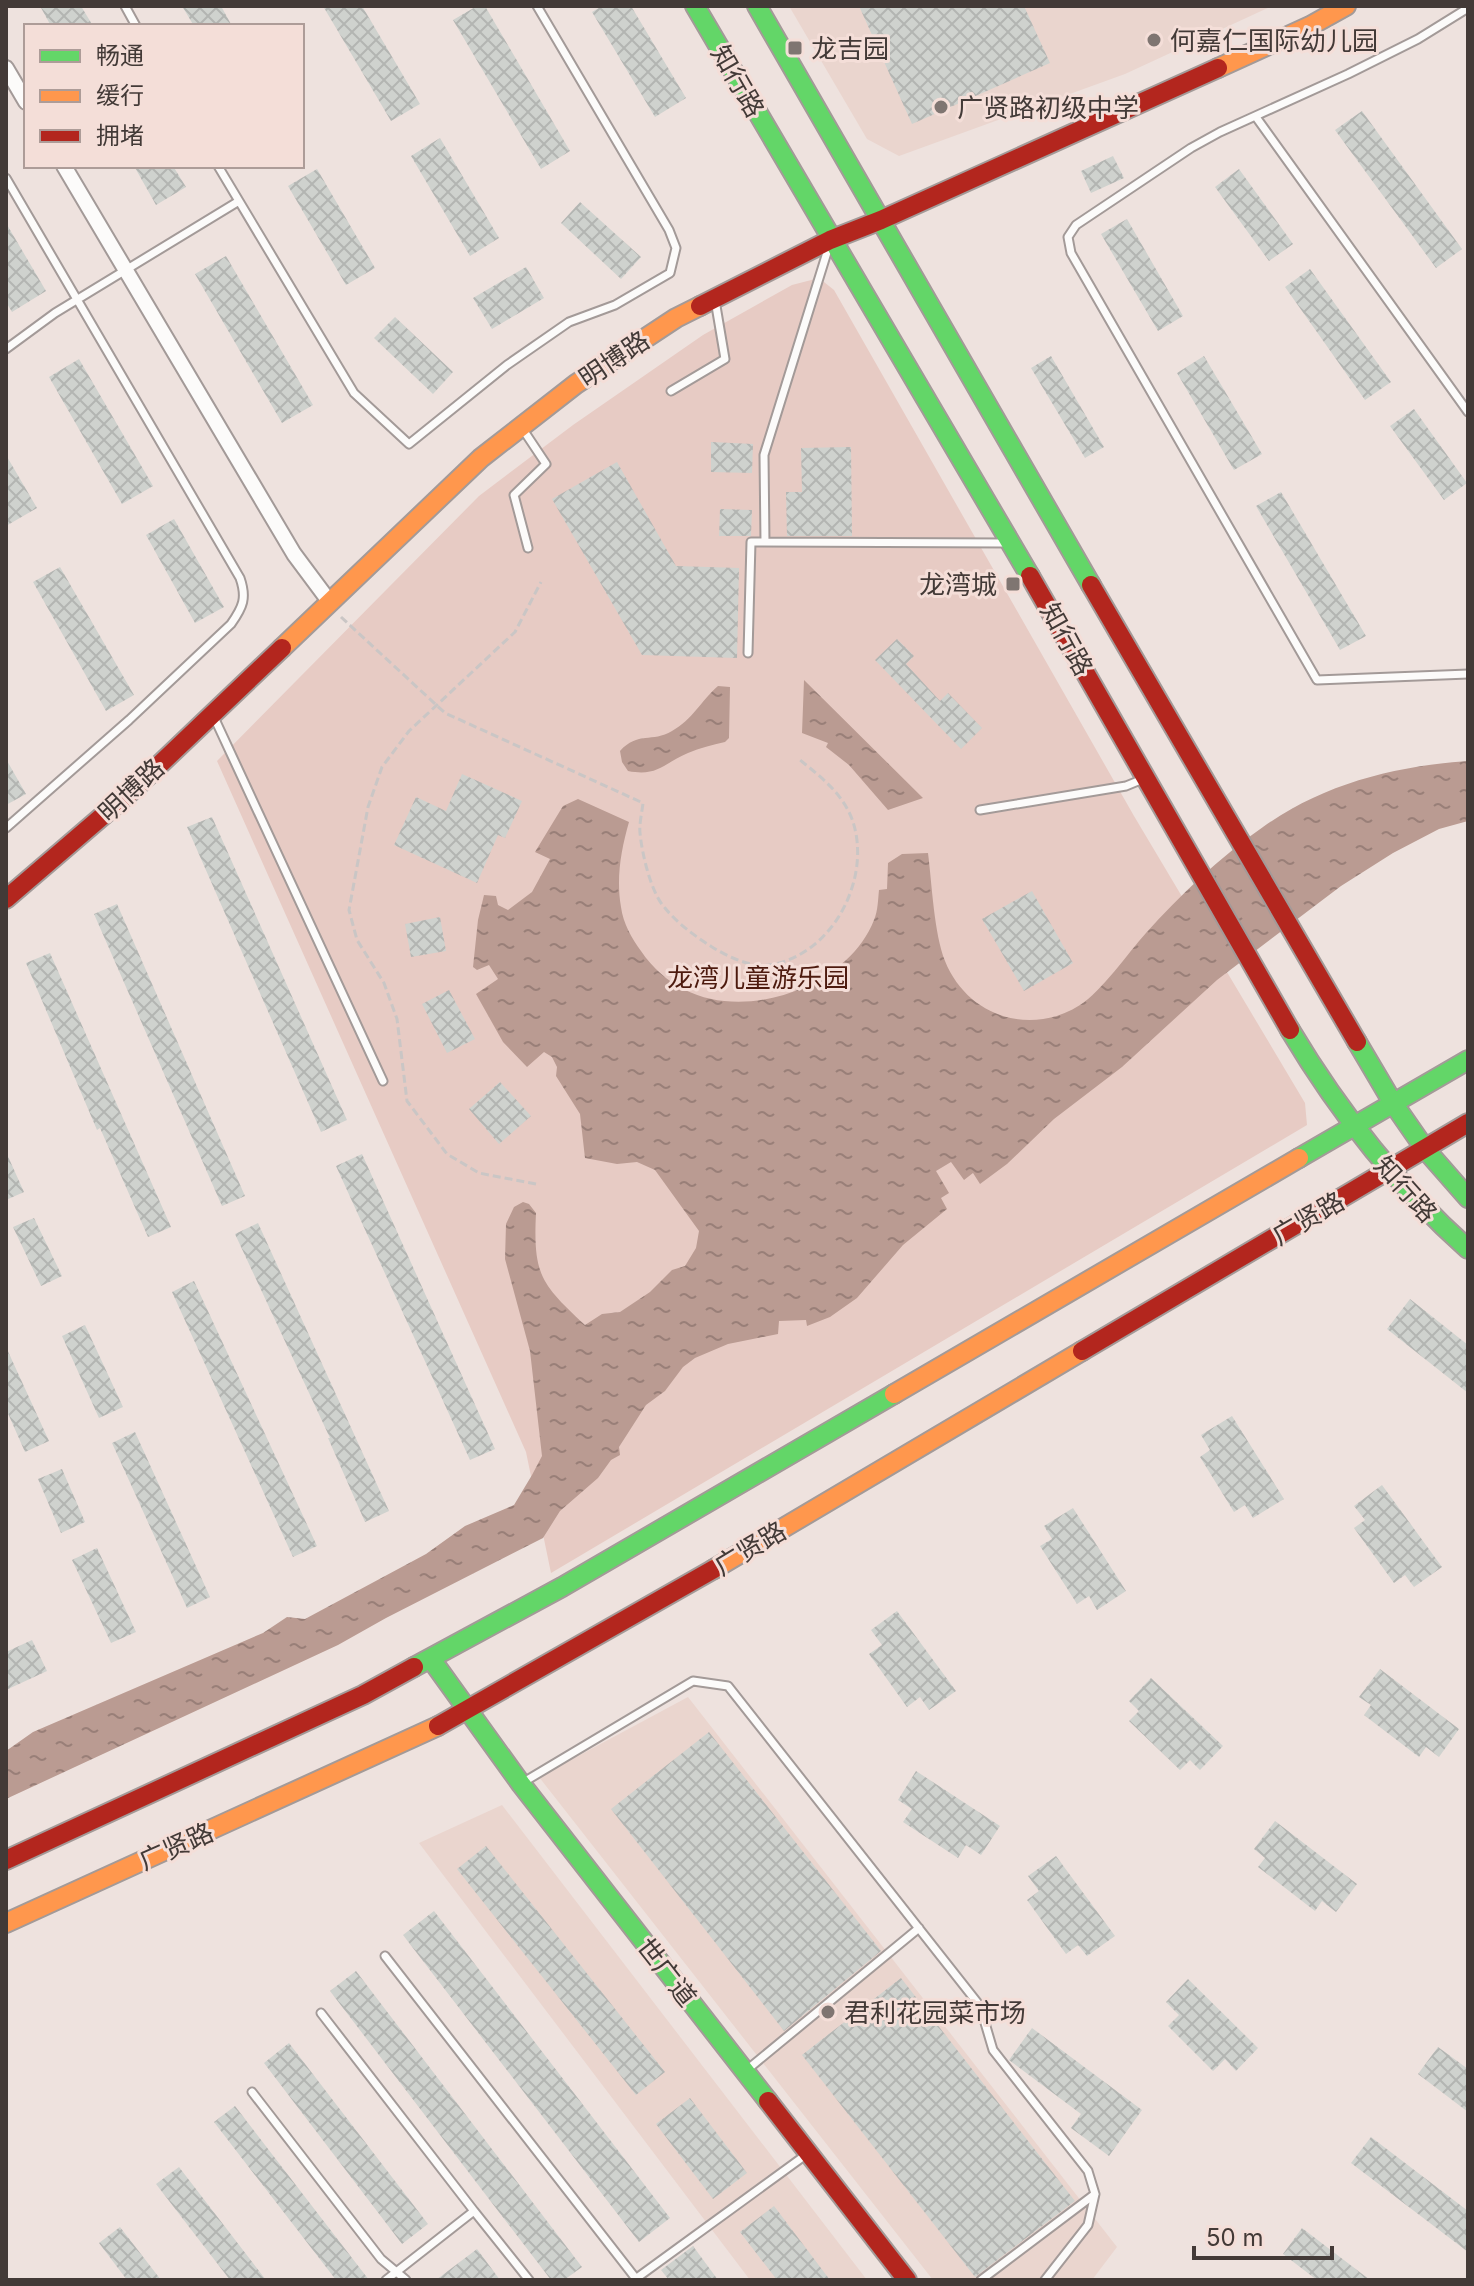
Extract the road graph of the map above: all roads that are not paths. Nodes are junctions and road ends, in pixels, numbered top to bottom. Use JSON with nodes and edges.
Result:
{"nodes":[{"id":1,"x":125,"y":6,"type":"edge"},
{"id":2,"x":537,"y":6,"type":"edge"},
{"id":3,"x":695,"y":6,"type":"edge"},
{"id":4,"x":757,"y":6,"type":"edge"},
{"id":5,"x":1346,"y":6,"type":"edge"},
{"id":6,"x":1468,"y":8,"type":"edge"},
{"id":7,"x":135,"y":24,"type":"edge"},
{"id":8,"x":6,"y":68,"type":"edge"},
{"id":9,"x":24,"y":99,"type":"edge"},
{"id":10,"x":1256,"y":117,"type":"junction"},
{"id":11,"x":65,"y":168,"type":"edge"},
{"id":12,"x":219,"y":168,"type":"edge"},
{"id":13,"x":6,"y":178,"type":"edge"},
{"id":14,"x":239,"y":201,"type":"junction"},
{"id":15,"x":881,"y":220,"type":"junction"},
{"id":16,"x":830,"y":240,"type":"junction"},
{"id":17,"x":126,"y":269,"type":"junction"},
{"id":18,"x":715,"y":298,"type":"junction"},
{"id":19,"x":77,"y":299,"type":"junction"},
{"id":20,"x":6,"y":349,"type":"edge"},
{"id":21,"x":671,"y":391,"type":"dead end"},
{"id":22,"x":1468,"y":412,"type":"edge"},
{"id":23,"x":521,"y":427,"type":"junction"},
{"id":24,"x":765,"y":542,"type":"junction"},
{"id":25,"x":1013,"y":543,"type":"junction"},
{"id":26,"x":528,"y":548,"type":"dead end"},
{"id":27,"x":328,"y":602,"type":"junction"},
{"id":28,"x":748,"y":653,"type":"dead end"},
{"id":29,"x":1468,"y":674,"type":"edge"},
{"id":30,"x":213,"y":713,"type":"junction"},
{"id":31,"x":1145,"y":778,"type":"junction"},
{"id":32,"x":980,"y":810,"type":"dead end"},
{"id":33,"x":6,"y":828,"type":"edge"},
{"id":34,"x":6,"y":899,"type":"edge"},
{"id":35,"x":1468,"y":1060,"type":"edge"},
{"id":36,"x":383,"y":1081,"type":"dead end"},
{"id":37,"x":1393,"y":1103,"type":"junction"},
{"id":38,"x":1468,"y":1123,"type":"edge"},
{"id":39,"x":1354,"y":1127,"type":"junction"},
{"id":40,"x":1425,"y":1149,"type":"junction"},
{"id":41,"x":1388,"y":1172,"type":"junction"},
{"id":42,"x":1468,"y":1198,"type":"edge"},
{"id":43,"x":1468,"y":1249,"type":"edge"},
{"id":44,"x":431,"y":1659,"type":"junction"},
{"id":45,"x":467,"y":1710,"type":"junction"},
{"id":46,"x":521,"y":1784,"type":"junction"},
{"id":47,"x":6,"y":1860,"type":"edge"},
{"id":48,"x":6,"y":1923,"type":"edge"},
{"id":49,"x":919,"y":1928,"type":"junction"},
{"id":50,"x":385,"y":1956,"type":"dead end"},
{"id":51,"x":321,"y":2013,"type":"dead end"},
{"id":52,"x":744,"y":2071,"type":"junction"},
{"id":53,"x":252,"y":2092,"type":"dead end"},
{"id":54,"x":808,"y":2153,"type":"junction"},
{"id":55,"x":1095,"y":2194,"type":"junction"},
{"id":56,"x":474,"y":2211,"type":"junction"},
{"id":57,"x":395,"y":2272,"type":"junction"},
{"id":58,"x":386,"y":2280,"type":"edge"},
{"id":59,"x":406,"y":2280,"type":"edge"},
{"id":60,"x":529,"y":2280,"type":"edge"},
{"id":61,"x":636,"y":2280,"type":"edge"},
{"id":62,"x":907,"y":2280,"type":"edge"},
{"id":63,"x":981,"y":2280,"type":"edge"},
{"id":64,"x":1045,"y":2280,"type":"edge"}],
"edges":[{"from":1,"to":7,"type":"lane"},
{"from":2,"to":14,"type":"lane"},
{"from":3,"to":16,"type":"main road","name":"知行路"},
{"from":4,"to":15,"type":"main road","name":"知行路"},
{"from":5,"to":15,"type":"main road","name":"明博路"},
{"from":6,"to":10,"type":"lane"},
{"from":8,"to":9,"type":"street"},
{"from":10,"to":22,"type":"lane"},
{"from":10,"to":29,"type":"lane"},
{"from":11,"to":17,"type":"street"},
{"from":12,"to":14,"type":"lane"},
{"from":13,"to":19,"type":"lane"},
{"from":14,"to":17,"type":"lane"},
{"from":15,"to":16,"type":"main road","name":"明博路"},
{"from":15,"to":37,"type":"main road","name":"知行路"},
{"from":16,"to":18,"type":"main road","name":"明博路"},
{"from":16,"to":24,"type":"lane"},
{"from":16,"to":25,"type":"main road","name":"知行路"},
{"from":17,"to":19,"type":"lane"},
{"from":17,"to":27,"type":"street"},
{"from":18,"to":21,"type":"lane"},
{"from":18,"to":23,"type":"main road","name":"明博路"},
{"from":19,"to":20,"type":"lane"},
{"from":19,"to":33,"type":"lane"},
{"from":23,"to":26,"type":"lane"},
{"from":23,"to":27,"type":"main road","name":"明博路"},
{"from":24,"to":25,"type":"lane"},
{"from":24,"to":28,"type":"lane"},
{"from":25,"to":31,"type":"main road","name":"知行路"},
{"from":27,"to":30,"type":"main road","name":"明博路"},
{"from":30,"to":34,"type":"main road","name":"明博路"},
{"from":30,"to":36,"type":"lane"},
{"from":31,"to":32,"type":"lane"},
{"from":31,"to":39,"type":"main road","name":"知行路"},
{"from":35,"to":37,"type":"main road"},
{"from":37,"to":39,"type":"main road"},
{"from":37,"to":40,"type":"main road","name":"知行路"},
{"from":38,"to":40,"type":"main road","name":"广贤路"},
{"from":39,"to":41,"type":"main road","name":"知行路"},
{"from":39,"to":44,"type":"main road"},
{"from":40,"to":41,"type":"main road","name":"广贤路"},
{"from":40,"to":42,"type":"main road","name":"知行路"},
{"from":41,"to":43,"type":"main road","name":"知行路"},
{"from":41,"to":45,"type":"main road","name":"广贤路"},
{"from":44,"to":45,"type":"main road","name":"世广道"},
{"from":44,"to":47,"type":"main road"},
{"from":45,"to":46,"type":"main road","name":"世广道"},
{"from":45,"to":48,"type":"main road","name":"广贤路"},
{"from":46,"to":49,"type":"lane"},
{"from":46,"to":52,"type":"main road","name":"世广道"},
{"from":49,"to":52,"type":"lane"},
{"from":49,"to":55,"type":"lane"},
{"from":50,"to":61,"type":"lane"},
{"from":51,"to":56,"type":"lane"},
{"from":52,"to":54,"type":"main road","name":"世广道"},
{"from":53,"to":57,"type":"lane"},
{"from":54,"to":61,"type":"lane"},
{"from":54,"to":62,"type":"main road","name":"世广道"},
{"from":55,"to":63,"type":"lane"},
{"from":55,"to":64,"type":"lane"},
{"from":56,"to":57,"type":"lane"},
{"from":56,"to":60,"type":"lane"},
{"from":57,"to":58,"type":"lane"},
{"from":57,"to":59,"type":"lane"}]}
